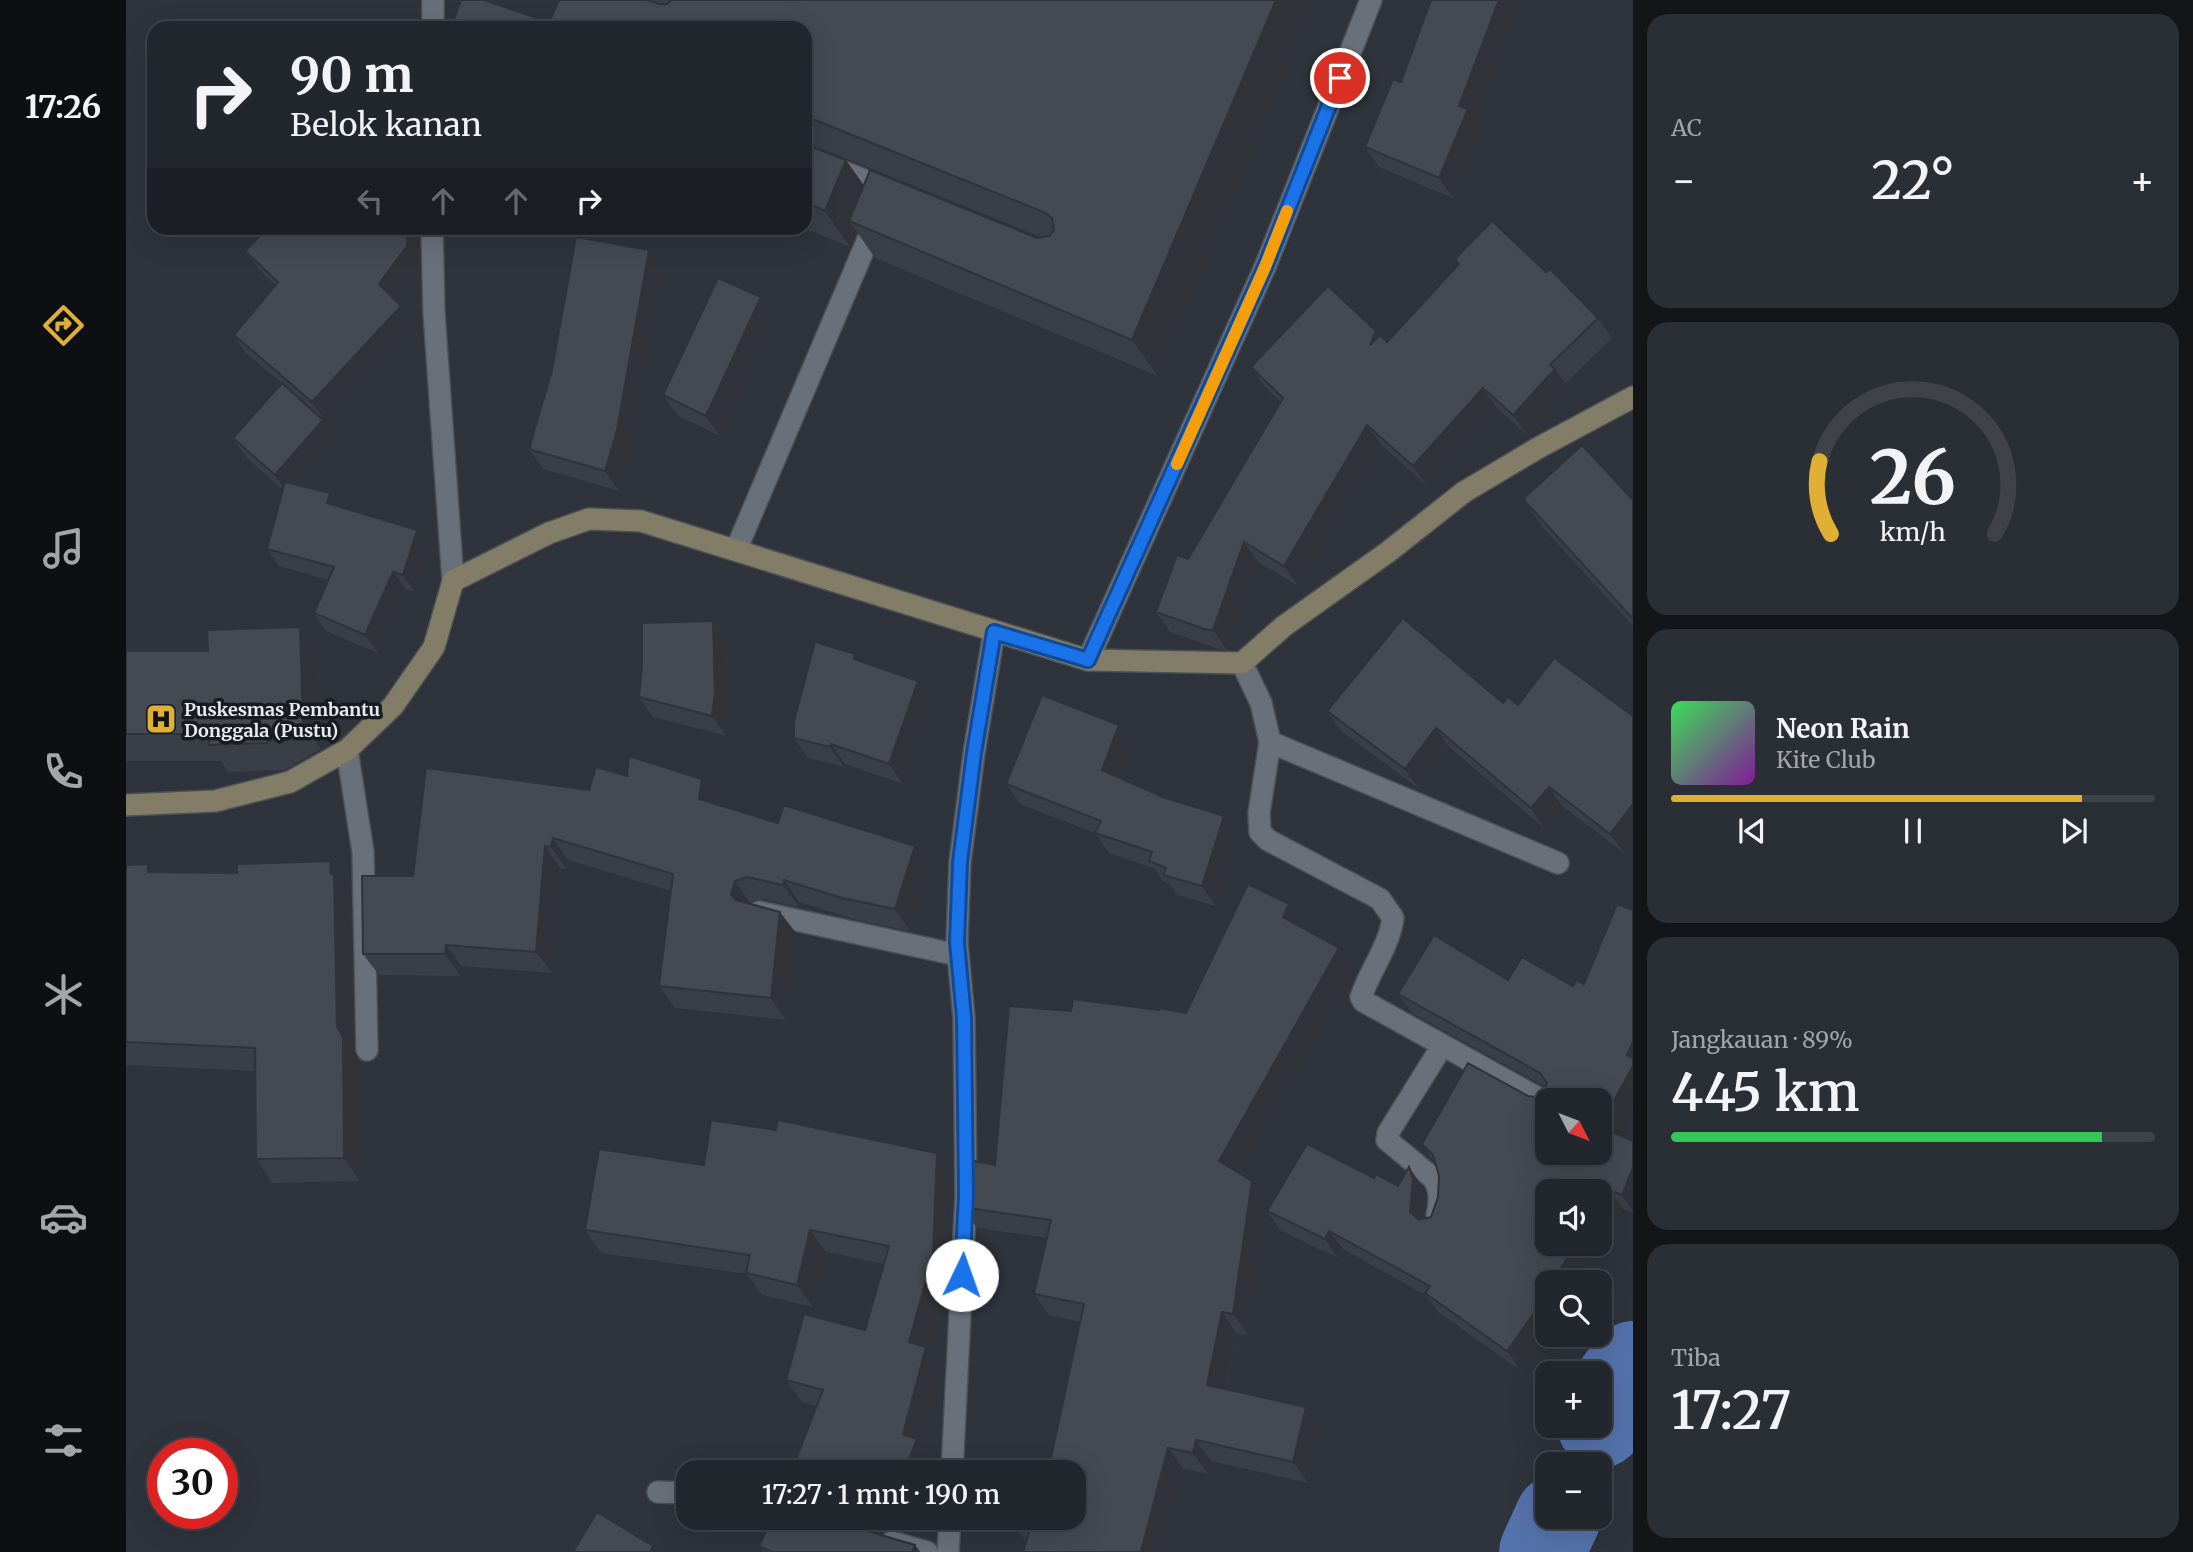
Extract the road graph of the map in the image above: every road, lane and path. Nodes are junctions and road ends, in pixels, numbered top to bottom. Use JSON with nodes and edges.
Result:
{"nodes":[{"id":1,"x":433,"y":0,"type":"edge"},
{"id":2,"x":1371,"y":0,"type":"edge"},
{"id":3,"x":433,"y":21,"type":"edge"},
{"id":4,"x":812,"y":159,"type":"edge"},
{"id":5,"x":889,"y":190,"type":"junction"},
{"id":6,"x":914,"y":200,"type":"edge"},
{"id":7,"x":432,"y":235,"type":"edge"},
{"id":8,"x":1633,"y":397,"type":"edge"},
{"id":9,"x":736,"y":550,"type":"junction"},
{"id":10,"x":453,"y":581,"type":"junction"},
{"id":11,"x":994,"y":632,"type":"junction"},
{"id":12,"x":1088,"y":660,"type":"junction"},
{"id":13,"x":1242,"y":663,"type":"junction"},
{"id":14,"x":1270,"y":742,"type":"junction"},
{"id":15,"x":347,"y":750,"type":"junction"},
{"id":16,"x":126,"y":805,"type":"edge"},
{"id":17,"x":1558,"y":863,"type":"dead end"},
{"id":18,"x":759,"y":912,"type":"edge"},
{"id":19,"x":958,"y":955,"type":"junction"},
{"id":20,"x":1442,"y":1046,"type":"junction"},
{"id":21,"x":367,"y":1050,"type":"dead end"},
{"id":22,"x":1535,"y":1097,"type":"edge"},
{"id":23,"x":1435,"y":1226,"type":"edge"},
{"id":24,"x":953,"y":1460,"type":"edge"},
{"id":25,"x":658,"y":1492,"type":"dead end"},
{"id":26,"x":676,"y":1493,"type":"edge"},
{"id":27,"x":949,"y":1530,"type":"edge"},
{"id":28,"x":875,"y":1536,"type":"edge"},
{"id":29,"x":927,"y":1552,"type":"edge"},
{"id":30,"x":948,"y":1552,"type":"edge"}],
"edges":[{"from":1,"to":3,"type":"street"},
{"from":2,"to":12,"type":"street"},
{"from":4,"to":5,"type":"street"},
{"from":5,"to":6,"type":"street"},
{"from":5,"to":9,"type":"street"},
{"from":7,"to":10,"type":"street"},
{"from":8,"to":13,"type":"street"},
{"from":9,"to":10,"type":"street"},
{"from":9,"to":11,"type":"street"},
{"from":10,"to":15,"type":"street"},
{"from":11,"to":12,"type":"street"},
{"from":11,"to":19,"type":"street"},
{"from":12,"to":13,"type":"street"},
{"from":13,"to":14,"type":"street"},
{"from":14,"to":17,"type":"street"},
{"from":14,"to":20,"type":"street"},
{"from":15,"to":16,"type":"street"},
{"from":15,"to":21,"type":"street"},
{"from":18,"to":19,"type":"street"},
{"from":19,"to":24,"type":"street"},
{"from":20,"to":22,"type":"street"},
{"from":20,"to":23,"type":"street"},
{"from":25,"to":26,"type":"street"},
{"from":27,"to":30,"type":"street"},
{"from":28,"to":29,"type":"street"}]}
